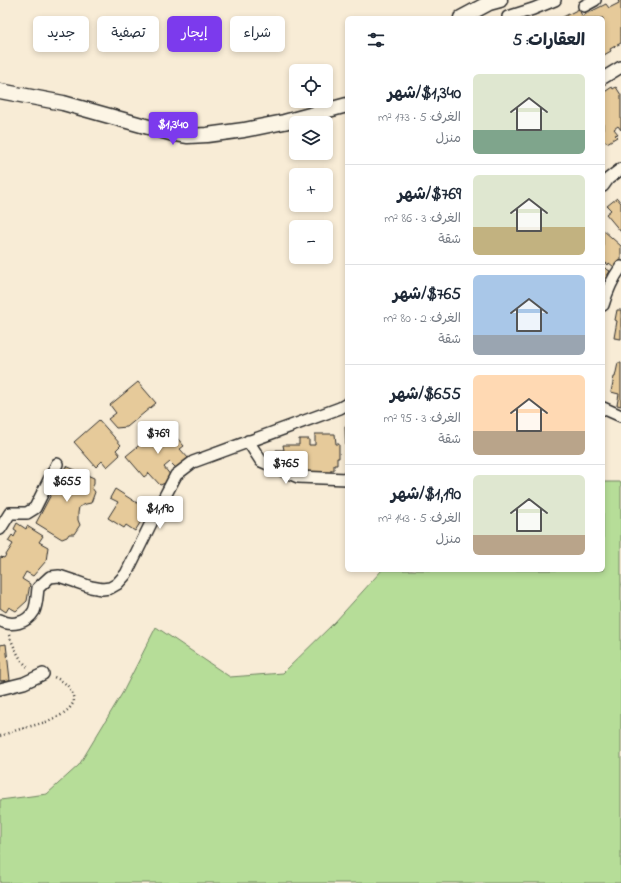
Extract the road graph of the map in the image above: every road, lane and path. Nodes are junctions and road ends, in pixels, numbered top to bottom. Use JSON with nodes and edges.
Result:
{"nodes":[{"id":1,"x":500,"y":0,"type":"edge"},
{"id":2,"x":555,"y":0,"type":"edge"},
{"id":3,"x":596,"y":0,"type":"edge"},
{"id":4,"x":584,"y":6,"type":"dead end"},
{"id":5,"x":465,"y":16,"type":"edge"},
{"id":6,"x":513,"y":16,"type":"edge"},
{"id":7,"x":621,"y":67,"type":"edge"},
{"id":8,"x":605,"y":77,"type":"edge"},
{"id":9,"x":0,"y":91,"type":"edge"},
{"id":10,"x":345,"y":106,"type":"edge"},
{"id":11,"x":621,"y":169,"type":"edge"},
{"id":12,"x":605,"y":183,"type":"edge"},
{"id":13,"x":621,"y":266,"type":"edge"},
{"id":14,"x":605,"y":299,"type":"edge"},
{"id":15,"x":345,"y":405,"type":"edge"},
{"id":16,"x":605,"y":408,"type":"edge"},
{"id":17,"x":621,"y":416,"type":"edge"},
{"id":18,"x":248,"y":441,"type":"junction"},
{"id":19,"x":57,"y":464,"type":"dead end"},
{"id":20,"x":345,"y":479,"type":"edge"},
{"id":21,"x":0,"y":529,"type":"edge"},
{"id":22,"x":0,"y":620,"type":"edge"},
{"id":23,"x":43,"y":674,"type":"dead end"},
{"id":24,"x":0,"y":689,"type":"edge"}],
"edges":[{"from":1,"to":5,"type":"street"},
{"from":2,"to":6,"type":"street"},
{"from":3,"to":4,"type":"street"},
{"from":7,"to":8,"type":"street"},
{"from":9,"to":10,"type":"street"},
{"from":11,"to":12,"type":"street"},
{"from":13,"to":14,"type":"street"},
{"from":15,"to":18,"type":"street"},
{"from":16,"to":17,"type":"street"},
{"from":18,"to":20,"type":"street"},
{"from":18,"to":22,"type":"street"},
{"from":19,"to":21,"type":"street"},
{"from":23,"to":24,"type":"street"}]}
